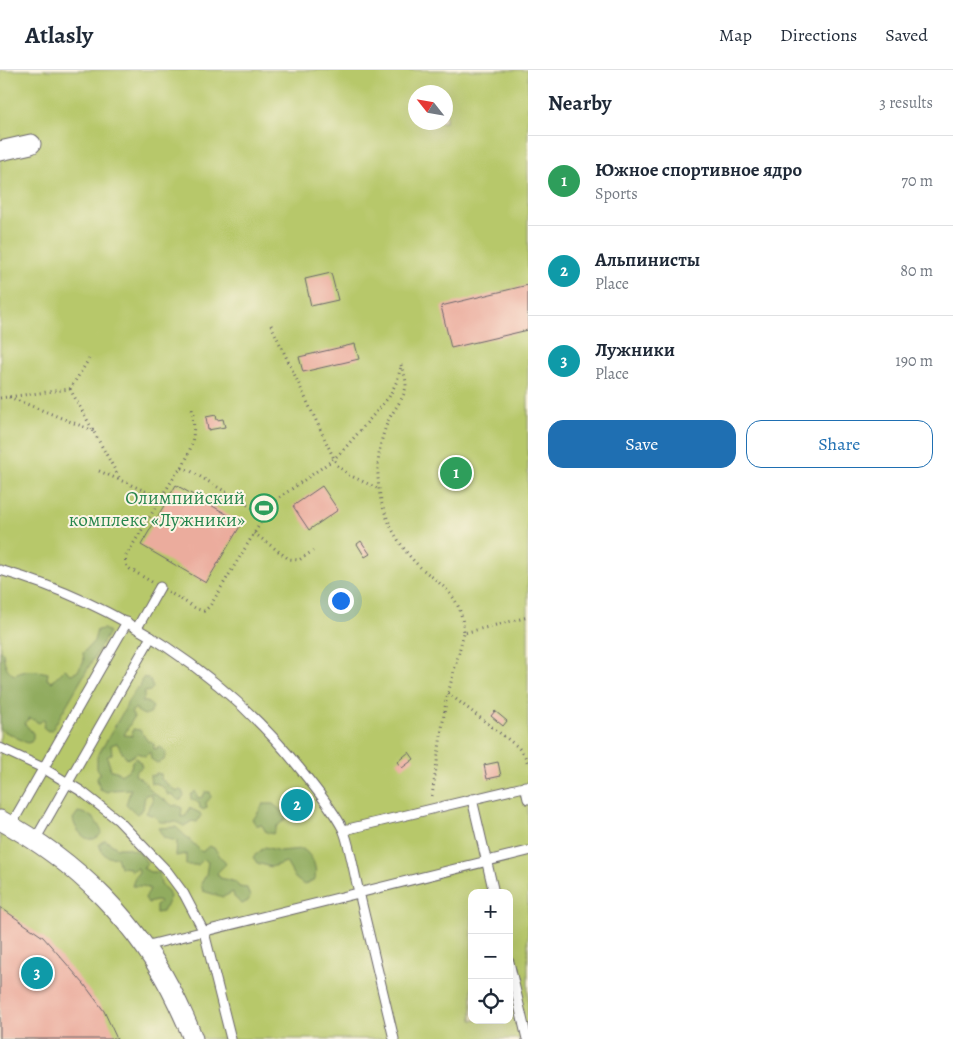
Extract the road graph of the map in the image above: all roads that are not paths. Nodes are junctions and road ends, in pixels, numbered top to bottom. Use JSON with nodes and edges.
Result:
{"nodes":[{"id":1,"x":31,"y":144,"type":"dead end"},
{"id":2,"x":0,"y":151,"type":"edge"},
{"id":3,"x":0,"y":570,"type":"edge"},
{"id":4,"x":160,"y":587,"type":"road end"},
{"id":5,"x":127,"y":622,"type":"junction"},
{"id":6,"x":137,"y":628,"type":"junction"},
{"id":7,"x":152,"y":637,"type":"junction"},
{"id":8,"x":0,"y":748,"type":"edge"},
{"id":9,"x":43,"y":768,"type":"junction"},
{"id":10,"x":68,"y":782,"type":"junction"},
{"id":11,"x":526,"y":786,"type":"edge"},
{"id":12,"x":472,"y":799,"type":"junction"},
{"id":13,"x":528,"y":799,"type":"edge"},
{"id":14,"x":5,"y":822,"type":"edge"},
{"id":15,"x":344,"y":830,"type":"junction"},
{"id":16,"x":34,"y":840,"type":"junction"},
{"id":17,"x":528,"y":851,"type":"edge"},
{"id":18,"x":486,"y":861,"type":"junction"},
{"id":19,"x":493,"y":889,"type":"edge"},
{"id":20,"x":359,"y":893,"type":"junction"},
{"id":21,"x":204,"y":932,"type":"junction"},
{"id":22,"x":145,"y":946,"type":"junction"},
{"id":23,"x":513,"y":979,"type":"edge"},
{"id":24,"x":192,"y":1039,"type":"edge"},
{"id":25,"x":231,"y":1039,"type":"edge"},
{"id":26,"x":394,"y":1039,"type":"edge"},
{"id":27,"x":527,"y":1039,"type":"edge"}],
"edges":[{"from":1,"to":2,"type":"street"},
{"from":3,"to":5,"type":"lane"},
{"from":4,"to":6,"type":"lane"},
{"from":5,"to":6,"type":"lane"},
{"from":5,"to":9,"type":"lane"},
{"from":6,"to":7,"type":"lane"},
{"from":7,"to":10,"type":"lane"},
{"from":7,"to":15,"type":"lane"},
{"from":8,"to":9,"type":"lane"},
{"from":9,"to":10,"type":"lane"},
{"from":9,"to":14,"type":"lane"},
{"from":10,"to":16,"type":"lane"},
{"from":10,"to":21,"type":"lane"},
{"from":11,"to":12,"type":"lane"},
{"from":11,"to":13,"type":"lane"},
{"from":12,"to":15,"type":"lane"},
{"from":12,"to":18,"type":"lane"},
{"from":14,"to":16,"type":"street"},
{"from":15,"to":20,"type":"lane"},
{"from":16,"to":22,"type":"street"},
{"from":17,"to":18,"type":"lane"},
{"from":18,"to":19,"type":"lane"},
{"from":18,"to":20,"type":"lane"},
{"from":20,"to":21,"type":"lane"},
{"from":20,"to":26,"type":"lane"},
{"from":21,"to":22,"type":"lane"},
{"from":21,"to":25,"type":"lane"},
{"from":22,"to":24,"type":"street"},
{"from":23,"to":27,"type":"lane"}]}
